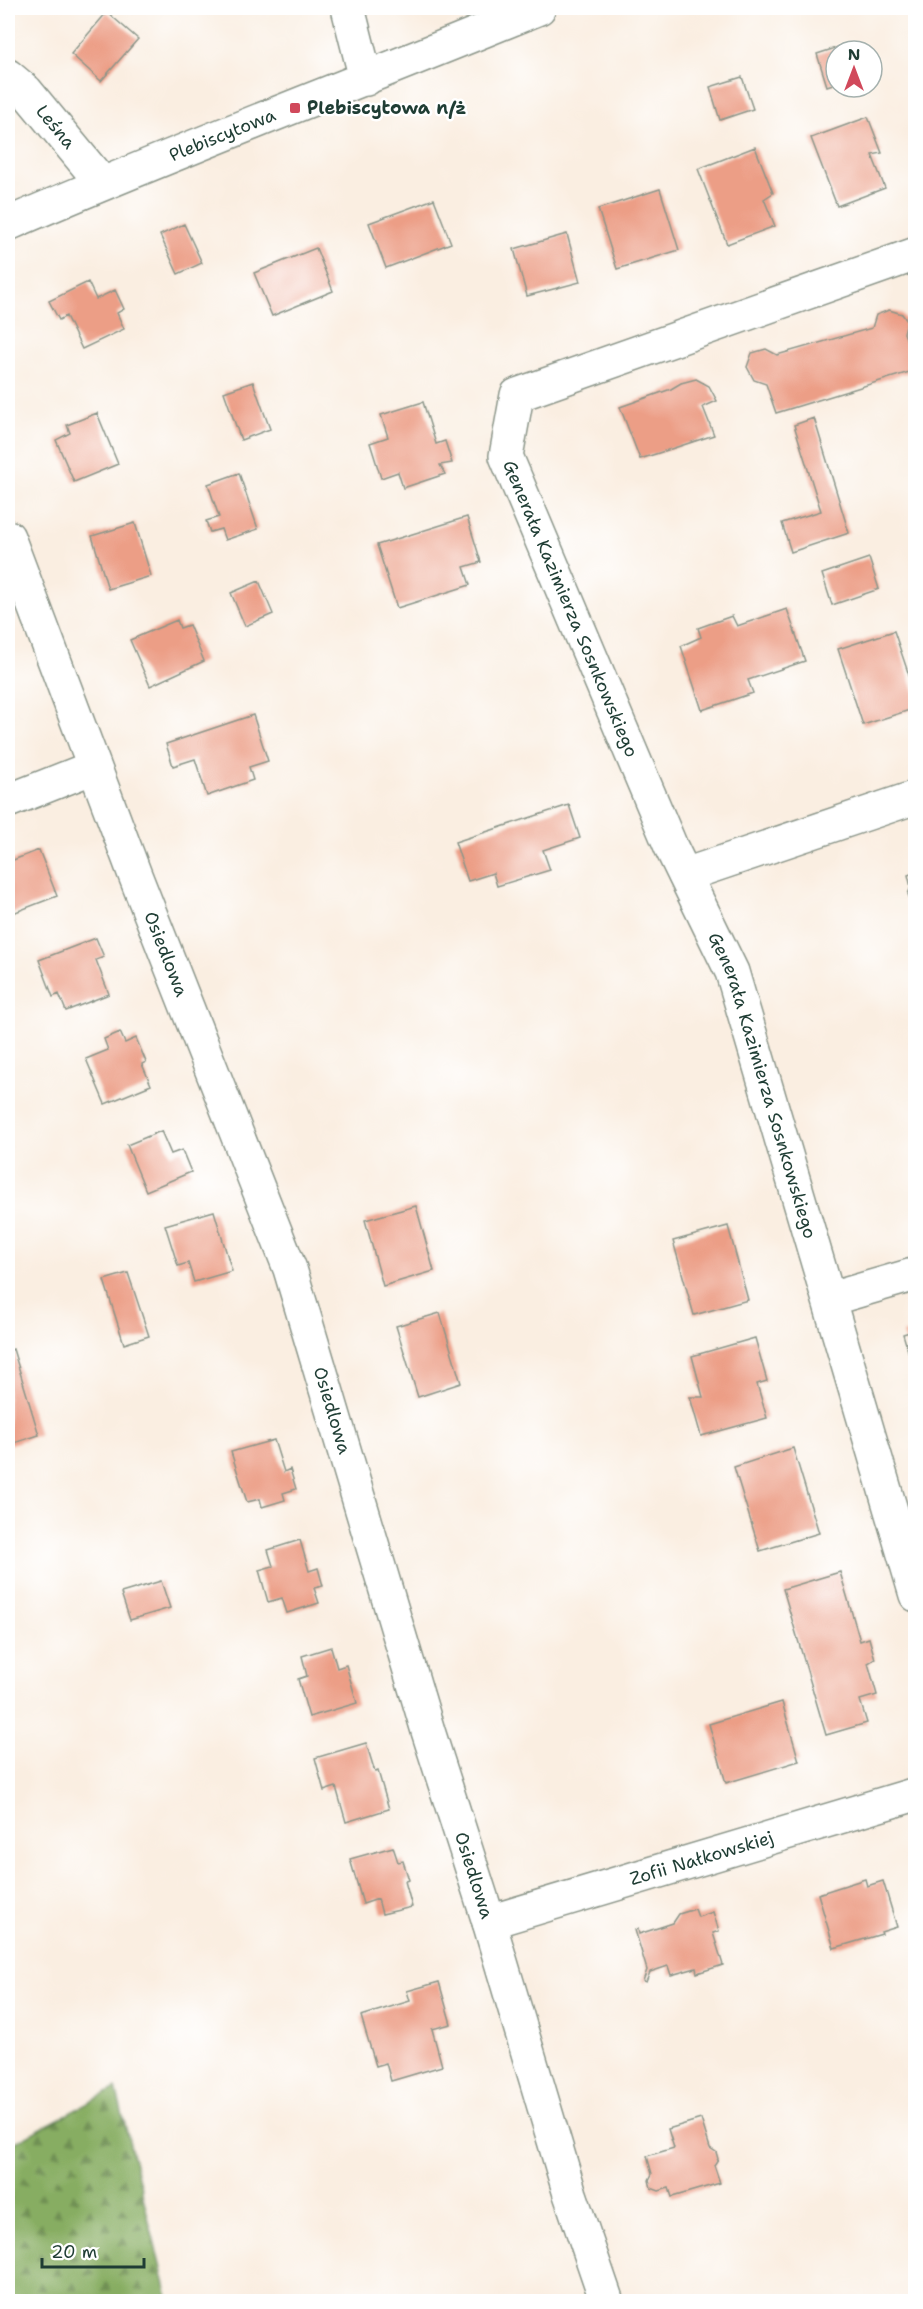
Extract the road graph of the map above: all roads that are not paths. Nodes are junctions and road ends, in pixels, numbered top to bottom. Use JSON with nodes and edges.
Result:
{"nodes":[{"id":1,"x":348,"y":8,"type":"edge"},
{"id":2,"x":539,"y":8,"type":"edge"},
{"id":3,"x":8,"y":76,"type":"edge"},
{"id":4,"x":366,"y":79,"type":"junction"},
{"id":5,"x":102,"y":183,"type":"junction"},
{"id":6,"x":8,"y":224,"type":"edge"},
{"id":7,"x":915,"y":254,"type":"edge"},
{"id":8,"x":8,"y":537,"type":"edge"},
{"id":9,"x":94,"y":767,"type":"junction"},
{"id":10,"x":915,"y":797,"type":"edge"},
{"id":11,"x":8,"y":801,"type":"edge"},
{"id":12,"x":685,"y":875,"type":"junction"},
{"id":13,"x":915,"y":1274,"type":"edge"},
{"id":14,"x":830,"y":1299,"type":"junction"},
{"id":15,"x":915,"y":1595,"type":"edge"},
{"id":16,"x":915,"y":1794,"type":"edge"},
{"id":17,"x":489,"y":1922,"type":"junction"},
{"id":18,"x":607,"y":2301,"type":"edge"}],
"edges":[{"from":1,"to":4,"type":"street"},
{"from":2,"to":4,"type":"street","name":"Plebiscytowa"},
{"from":3,"to":5,"type":"street","name":"Leśna"},
{"from":4,"to":5,"type":"street","name":"Plebiscytowa"},
{"from":5,"to":6,"type":"street","name":"Plebiscytowa"},
{"from":7,"to":12,"type":"street","name":"Generała Kazimierza Sosnkowskiego"},
{"from":8,"to":9,"type":"street","name":"Osiedlowa"},
{"from":9,"to":11,"type":"street"},
{"from":9,"to":17,"type":"street","name":"Osiedlowa"},
{"from":10,"to":12,"type":"street"},
{"from":12,"to":14,"type":"street","name":"Generała Kazimierza Sosnkowskiego"},
{"from":13,"to":14,"type":"street"},
{"from":14,"to":15,"type":"street","name":"Generała Kazimierza Sosnkowskiego"},
{"from":16,"to":17,"type":"street","name":"Zofii Nałkowskiej"},
{"from":17,"to":18,"type":"street","name":"Osiedlowa"}]}
